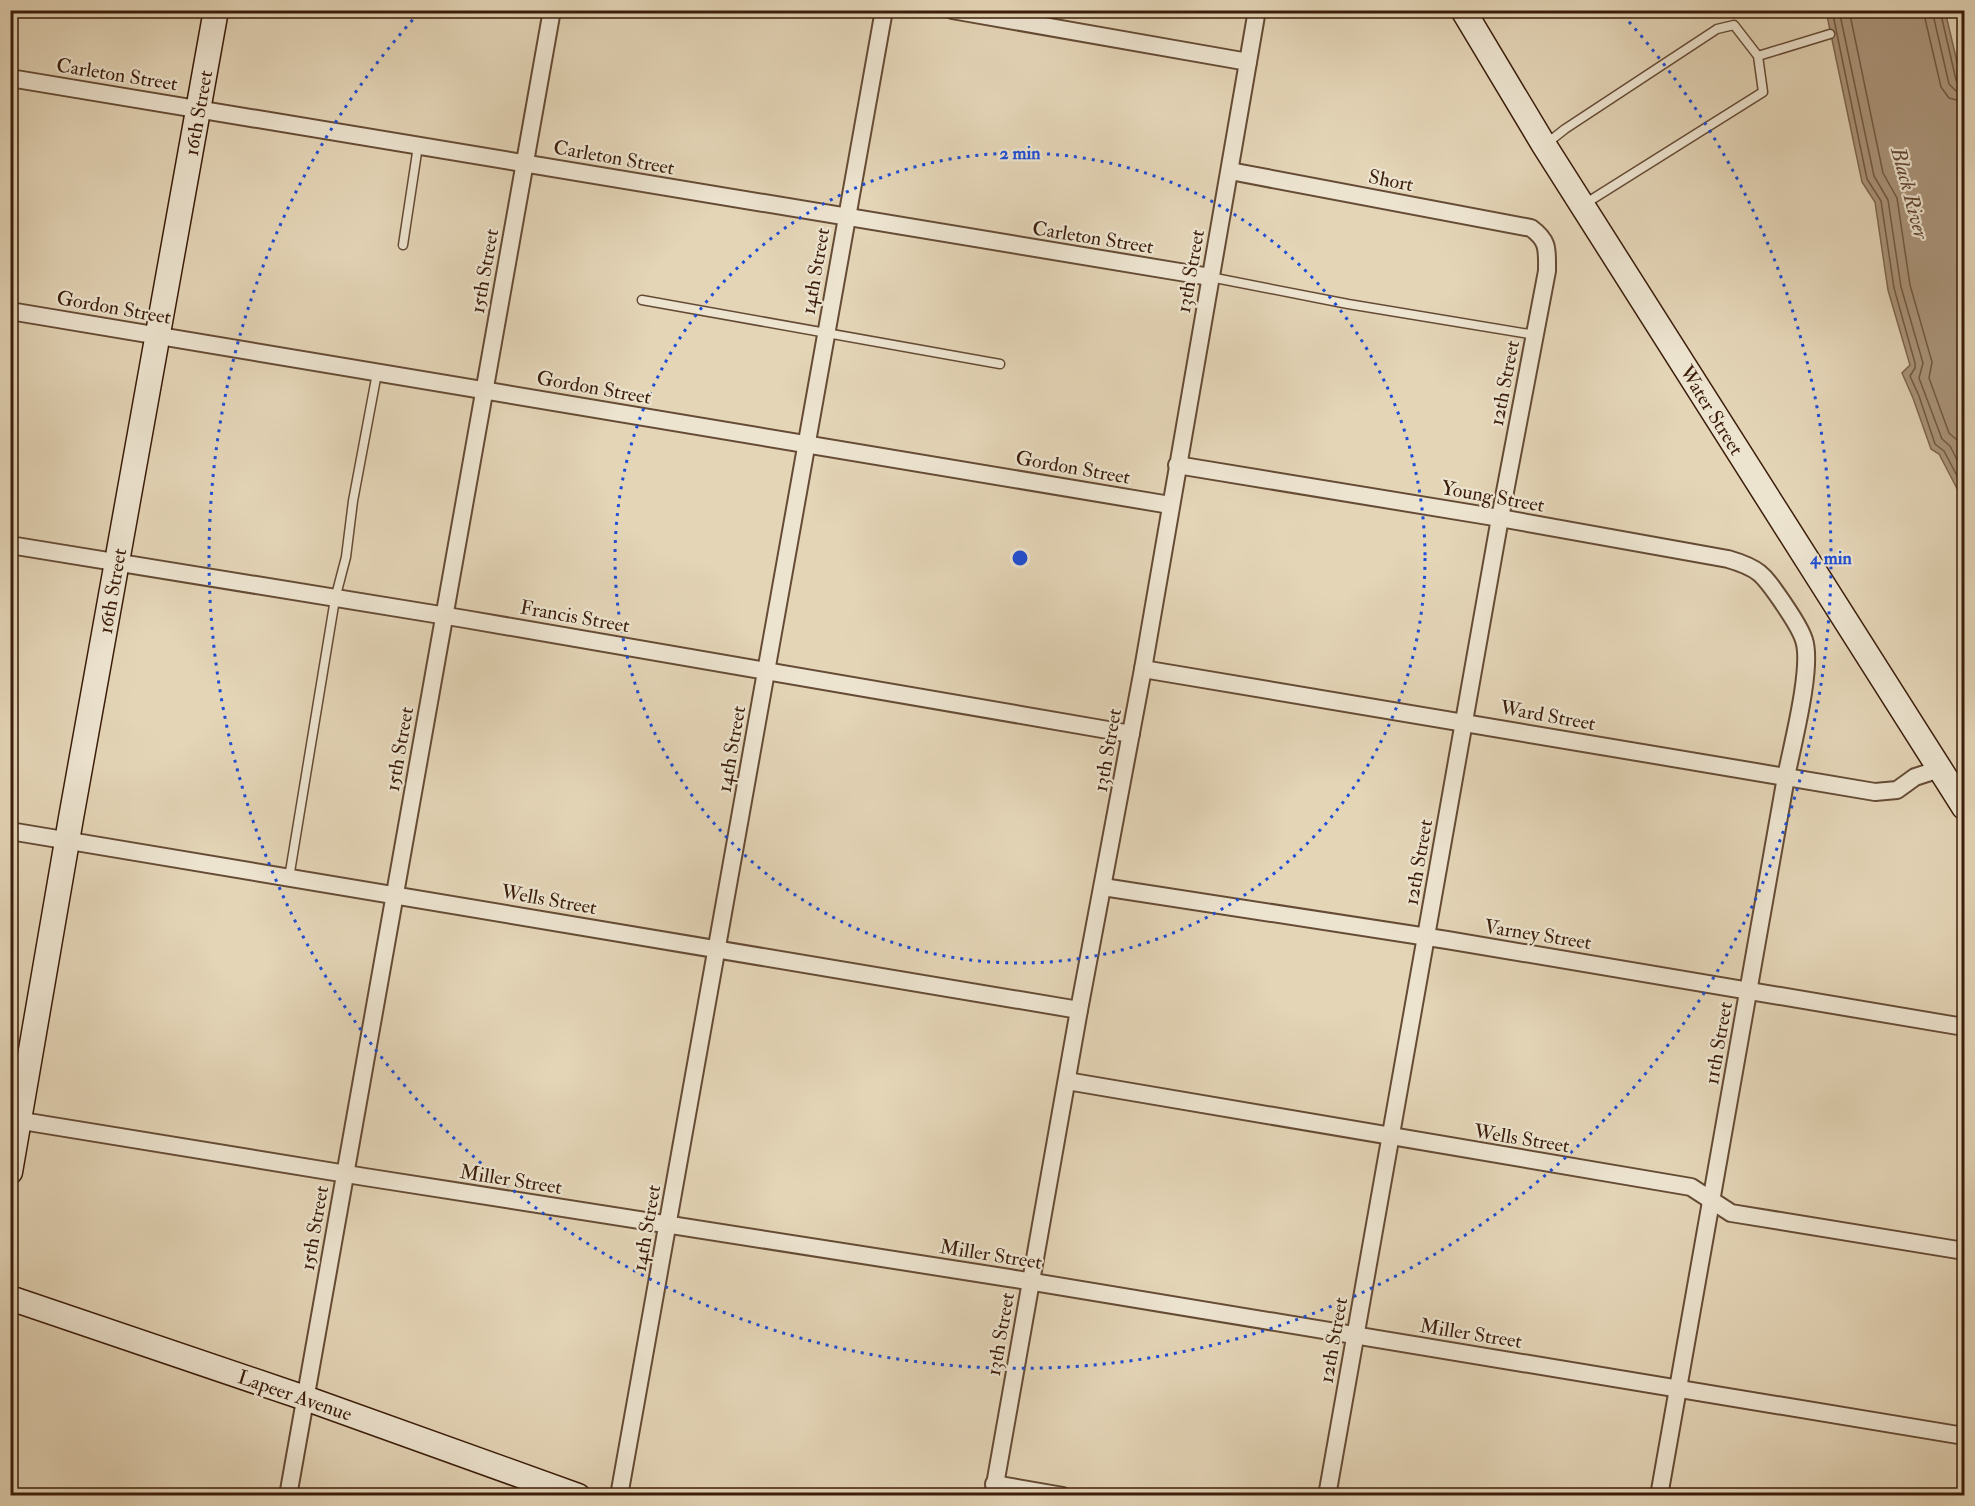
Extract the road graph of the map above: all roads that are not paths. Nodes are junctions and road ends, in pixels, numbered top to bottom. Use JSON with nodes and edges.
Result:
{"nodes":[{"id":1,"x":216,"y":10,"type":"edge"},
{"id":2,"x":552,"y":10,"type":"edge"},
{"id":3,"x":884,"y":10,"type":"edge"},
{"id":4,"x":952,"y":10,"type":"edge"},
{"id":5,"x":1257,"y":10,"type":"edge"},
{"id":6,"x":1463,"y":10,"type":"edge"},
{"id":7,"x":1830,"y":34,"type":"dead end"},
{"id":8,"x":1758,"y":56,"type":"junction"},
{"id":9,"x":1248,"y":62,"type":"junction"},
{"id":10,"x":10,"y":78,"type":"edge"},
{"id":11,"x":199,"y":109,"type":"junction"},
{"id":12,"x":1544,"y":145,"type":"junction"},
{"id":13,"x":418,"y":146,"type":"junction"},
{"id":14,"x":525,"y":163,"type":"junction"},
{"id":15,"x":1230,"y":171,"type":"junction"},
{"id":16,"x":1583,"y":206,"type":"junction"},
{"id":17,"x":846,"y":217,"type":"junction"},
{"id":18,"x":1542,"y":236,"type":"joint"},
{"id":19,"x":403,"y":245,"type":"dead end"},
{"id":20,"x":1210,"y":277,"type":"junction"},
{"id":21,"x":642,"y":300,"type":"dead end"},
{"id":22,"x":10,"y":311,"type":"edge"},
{"id":23,"x":825,"y":333,"type":"junction"},
{"id":24,"x":157,"y":335,"type":"junction"},
{"id":25,"x":1535,"y":335,"type":"junction"},
{"id":26,"x":1000,"y":364,"type":"dead end"},
{"id":27,"x":377,"y":373,"type":"junction"},
{"id":28,"x":484,"y":390,"type":"junction"},
{"id":29,"x":806,"y":444,"type":"junction"},
{"id":30,"x":1177,"y":465,"type":"junction"},
{"id":31,"x":1170,"y":504,"type":"junction"},
{"id":32,"x":1500,"y":518,"type":"junction"},
{"id":33,"x":10,"y":545,"type":"edge"},
{"id":34,"x":118,"y":562,"type":"junction"},
{"id":35,"x":335,"y":599,"type":"junction"},
{"id":36,"x":1783,"y":604,"type":"joint"},
{"id":37,"x":444,"y":616,"type":"junction"},
{"id":38,"x":1143,"y":669,"type":"junction"},
{"id":39,"x":766,"y":670,"type":"junction"},
{"id":40,"x":1464,"y":722,"type":"junction"},
{"id":41,"x":1131,"y":734,"type":"junction"},
{"id":42,"x":1941,"y":769,"type":"junction"},
{"id":43,"x":1786,"y":777,"type":"junction"},
{"id":44,"x":1965,"y":807,"type":"edge"},
{"id":45,"x":10,"y":831,"type":"edge"},
{"id":46,"x":69,"y":840,"type":"junction"},
{"id":47,"x":289,"y":878,"type":"junction"},
{"id":48,"x":1104,"y":887,"type":"junction"},
{"id":49,"x":394,"y":894,"type":"junction"},
{"id":50,"x":1426,"y":937,"type":"junction"},
{"id":51,"x":718,"y":949,"type":"junction"},
{"id":52,"x":1749,"y":989,"type":"junction"},
{"id":53,"x":1079,"y":1010,"type":"junction"},
{"id":54,"x":1965,"y":1027,"type":"edge"},
{"id":55,"x":1067,"y":1082,"type":"junction"},
{"id":56,"x":15,"y":1120,"type":"edge"},
{"id":57,"x":1390,"y":1137,"type":"junction"},
{"id":58,"x":10,"y":1172,"type":"edge"},
{"id":59,"x":345,"y":1174,"type":"junction"},
{"id":60,"x":1711,"y":1199,"type":"junction"},
{"id":61,"x":668,"y":1224,"type":"junction"},
{"id":62,"x":1965,"y":1251,"type":"edge"},
{"id":63,"x":1030,"y":1282,"type":"junction"},
{"id":64,"x":10,"y":1298,"type":"edge"},
{"id":65,"x":1355,"y":1335,"type":"junction"},
{"id":66,"x":1678,"y":1388,"type":"junction"},
{"id":67,"x":305,"y":1398,"type":"junction"},
{"id":68,"x":1965,"y":1436,"type":"edge"},
{"id":69,"x":993,"y":1490,"type":"edge"},
{"id":70,"x":288,"y":1496,"type":"edge"},
{"id":71,"x":578,"y":1496,"type":"edge"},
{"id":72,"x":619,"y":1496,"type":"edge"},
{"id":73,"x":1062,"y":1496,"type":"edge"},
{"id":74,"x":1327,"y":1496,"type":"edge"},
{"id":75,"x":1659,"y":1496,"type":"edge"}],
"edges":[{"from":1,"to":11,"type":"street","name":"16th Street"},
{"from":2,"to":14,"type":"street","name":"15th Street"},
{"from":3,"to":17,"type":"street","name":"14th Street"},
{"from":4,"to":9,"type":"street"},
{"from":5,"to":9,"type":"street","name":"13th Street"},
{"from":6,"to":12,"type":"street","name":"Water Street"},
{"from":7,"to":8,"type":"lane"},
{"from":8,"to":12,"type":"lane"},
{"from":8,"to":16,"type":"lane"},
{"from":9,"to":15,"type":"street","name":"13th Street"},
{"from":10,"to":11,"type":"street","name":"Carleton Street"},
{"from":11,"to":13,"type":"street","name":"Carleton Street"},
{"from":11,"to":24,"type":"street","name":"16th Street"},
{"from":12,"to":16,"type":"street","name":"Water Street"},
{"from":13,"to":14,"type":"street","name":"Carleton Street"},
{"from":13,"to":19,"type":"lane"},
{"from":14,"to":17,"type":"street","name":"Carleton Street"},
{"from":14,"to":28,"type":"street","name":"15th Street"},
{"from":15,"to":18,"type":"street","name":"Short"},
{"from":15,"to":20,"type":"street","name":"13th Street"},
{"from":16,"to":42,"type":"street","name":"Water Street"},
{"from":17,"to":20,"type":"street","name":"Carleton Street"},
{"from":17,"to":23,"type":"street","name":"14th Street"},
{"from":18,"to":25,"type":"street","name":"12th Street"},
{"from":20,"to":25,"type":"lane"},
{"from":20,"to":30,"type":"street","name":"13th Street"},
{"from":21,"to":23,"type":"lane"},
{"from":22,"to":24,"type":"street","name":"Gordon Street"},
{"from":23,"to":26,"type":"lane"},
{"from":23,"to":29,"type":"street","name":"14th Street"},
{"from":24,"to":27,"type":"street","name":"Gordon Street"},
{"from":24,"to":34,"type":"street","name":"16th Street"},
{"from":25,"to":32,"type":"street","name":"12th Street"},
{"from":27,"to":28,"type":"street","name":"Gordon Street"},
{"from":27,"to":35,"type":"lane"},
{"from":28,"to":29,"type":"street","name":"Gordon Street"},
{"from":28,"to":37,"type":"street","name":"15th Street"},
{"from":29,"to":31,"type":"street","name":"Gordon Street"},
{"from":29,"to":39,"type":"street","name":"14th Street"},
{"from":30,"to":31,"type":"street","name":"13th Street"},
{"from":30,"to":32,"type":"street","name":"Young Street"},
{"from":31,"to":38,"type":"street","name":"13th Street"},
{"from":32,"to":36,"type":"street","name":"Young Street"},
{"from":32,"to":40,"type":"street","name":"12th Street"},
{"from":33,"to":34,"type":"street","name":"Francis Street"},
{"from":34,"to":35,"type":"street","name":"Francis Street"},
{"from":34,"to":46,"type":"street","name":"16th Street"},
{"from":35,"to":37,"type":"street","name":"Francis Street"},
{"from":35,"to":47,"type":"lane"},
{"from":36,"to":43,"type":"street","name":"11th Street"},
{"from":37,"to":39,"type":"street","name":"Francis Street"},
{"from":37,"to":49,"type":"street","name":"15th Street"},
{"from":38,"to":40,"type":"street","name":"Ward Street"},
{"from":38,"to":41,"type":"street","name":"13th Street"},
{"from":39,"to":41,"type":"street","name":"Francis Street"},
{"from":39,"to":51,"type":"street","name":"14th Street"},
{"from":40,"to":43,"type":"street","name":"Ward Street"},
{"from":40,"to":50,"type":"street","name":"12th Street"},
{"from":41,"to":48,"type":"street","name":"13th Street"},
{"from":42,"to":43,"type":"street","name":"Ward Street"},
{"from":42,"to":44,"type":"street","name":"Water Street"},
{"from":43,"to":52,"type":"street","name":"11th Street"},
{"from":45,"to":46,"type":"street","name":"Wells Street"},
{"from":46,"to":47,"type":"street","name":"Wells Street"},
{"from":46,"to":56,"type":"street","name":"16th Street"},
{"from":47,"to":49,"type":"street","name":"Wells Street"},
{"from":48,"to":50,"type":"street","name":"Varney Street"},
{"from":48,"to":53,"type":"street","name":"13th Street"},
{"from":49,"to":51,"type":"street","name":"Wells Street"},
{"from":49,"to":59,"type":"street","name":"15th Street"},
{"from":50,"to":52,"type":"street","name":"Varney Street"},
{"from":50,"to":57,"type":"street","name":"12th Street"},
{"from":51,"to":53,"type":"street","name":"Wells Street"},
{"from":51,"to":61,"type":"street","name":"14th Street"},
{"from":52,"to":54,"type":"street","name":"Varney Street"},
{"from":52,"to":60,"type":"street","name":"11th Street"},
{"from":53,"to":55,"type":"street","name":"13th Street"},
{"from":55,"to":57,"type":"street","name":"Wells Street"},
{"from":55,"to":63,"type":"street","name":"13th Street"},
{"from":56,"to":58,"type":"street","name":"16th Street"},
{"from":56,"to":59,"type":"street","name":"Miller Street"},
{"from":57,"to":60,"type":"street","name":"Wells Street"},
{"from":57,"to":65,"type":"street","name":"12th Street"},
{"from":59,"to":61,"type":"street","name":"Miller Street"},
{"from":59,"to":67,"type":"street","name":"15th Street"},
{"from":60,"to":62,"type":"street","name":"Wells Street"},
{"from":60,"to":66,"type":"street","name":"11th Street"},
{"from":61,"to":63,"type":"street","name":"Miller Street"},
{"from":61,"to":72,"type":"street","name":"14th Street"},
{"from":63,"to":65,"type":"street","name":"Miller Street"},
{"from":63,"to":69,"type":"street","name":"13th Street"},
{"from":64,"to":67,"type":"street","name":"Lapeer Avenue"},
{"from":65,"to":66,"type":"street","name":"Miller Street"},
{"from":65,"to":74,"type":"street","name":"12th Street"},
{"from":66,"to":68,"type":"street","name":"Miller Street"},
{"from":66,"to":75,"type":"street","name":"11th Street"},
{"from":67,"to":70,"type":"street","name":"15th Street"},
{"from":67,"to":71,"type":"street","name":"Lapeer Avenue"},
{"from":69,"to":73,"type":"street"}]}
